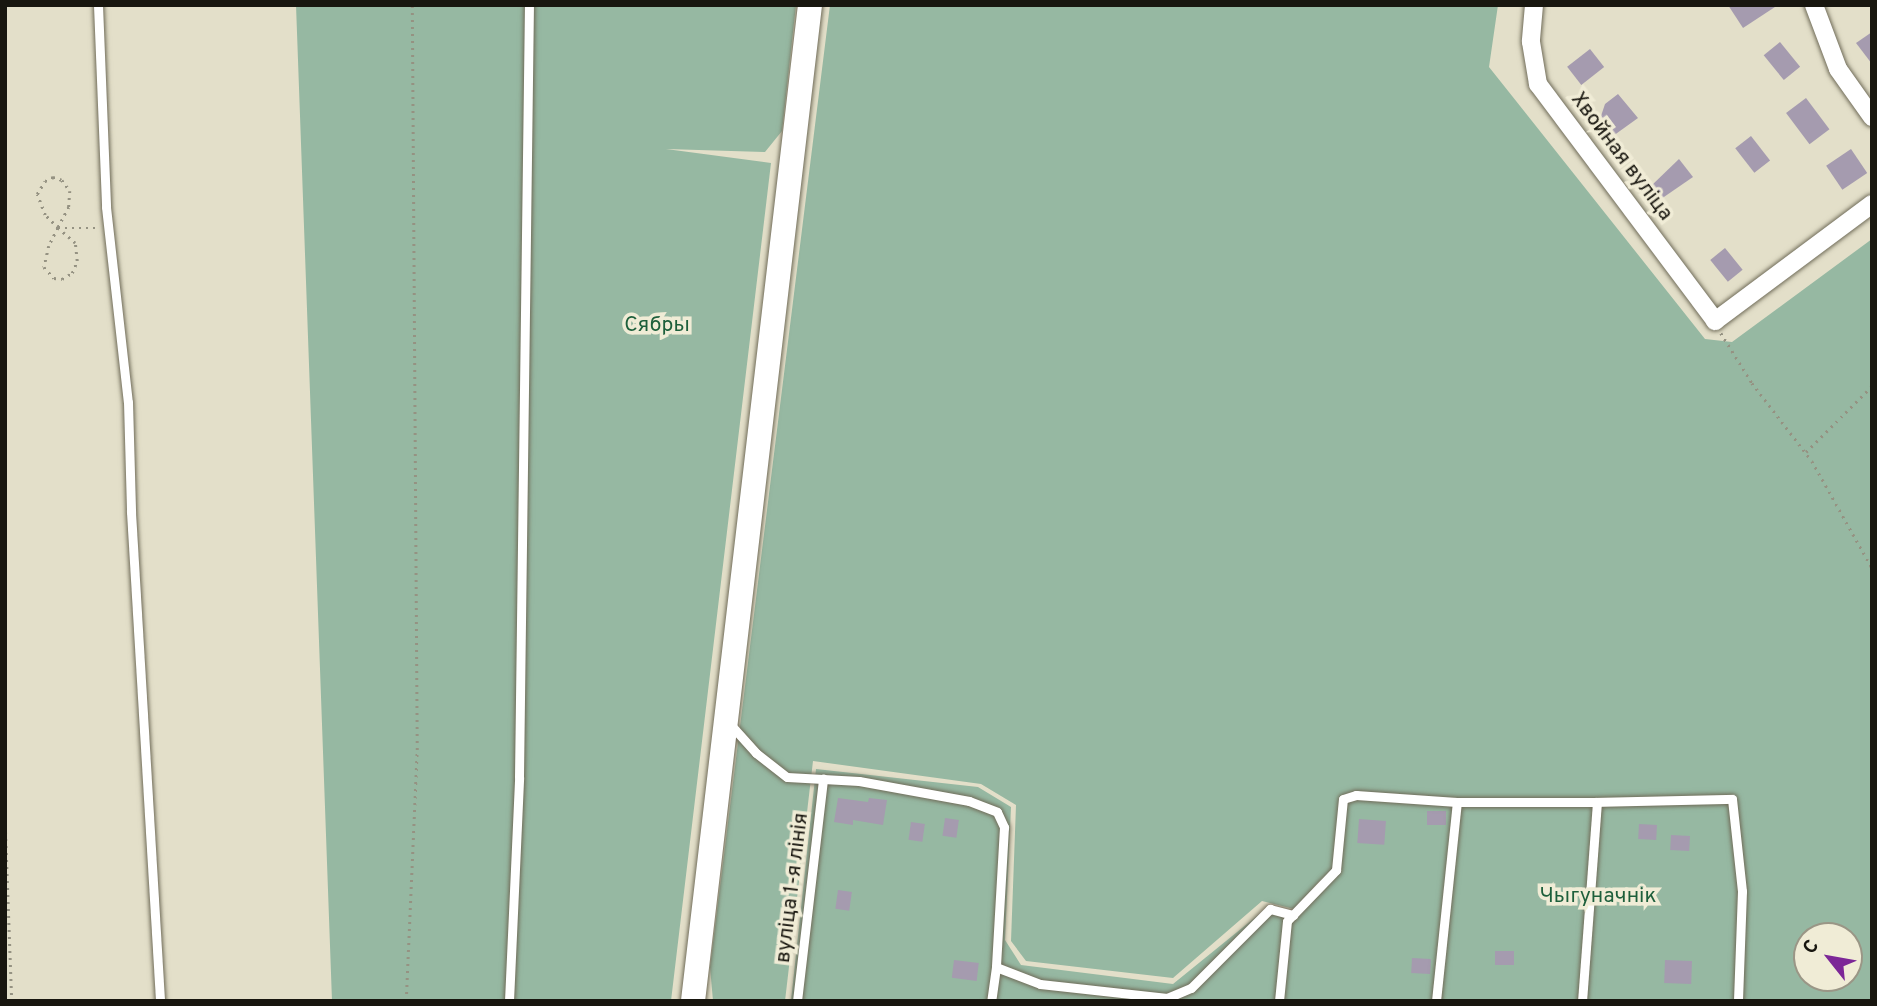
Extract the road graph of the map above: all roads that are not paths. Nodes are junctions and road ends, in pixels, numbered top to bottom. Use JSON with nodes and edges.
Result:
{"nodes":[{"id":1,"x":98,"y":5,"type":"edge"},
{"id":2,"x":529,"y":5,"type":"edge"},
{"id":3,"x":810,"y":5,"type":"edge"},
{"id":4,"x":1534,"y":5,"type":"edge"},
{"id":5,"x":1814,"y":5,"type":"edge"},
{"id":6,"x":1872,"y":117,"type":"edge"},
{"id":7,"x":1872,"y":204,"type":"edge"},
{"id":8,"x":727,"y":720,"type":"junction"},
{"id":9,"x":823,"y":779,"type":"junction"},
{"id":10,"x":1457,"y":802,"type":"junction"},
{"id":11,"x":1597,"y":802,"type":"junction"},
{"id":12,"x":1293,"y":915,"type":"junction"},
{"id":13,"x":996,"y":968,"type":"junction"},
{"id":14,"x":1138,"y":997,"type":"edge"},
{"id":15,"x":160,"y":1001,"type":"edge"},
{"id":16,"x":509,"y":1001,"type":"edge"},
{"id":17,"x":693,"y":1001,"type":"edge"},
{"id":18,"x":797,"y":1001,"type":"edge"},
{"id":19,"x":991,"y":1001,"type":"edge"},
{"id":20,"x":1279,"y":1001,"type":"edge"},
{"id":21,"x":1436,"y":1001,"type":"edge"},
{"id":22,"x":1582,"y":1001,"type":"edge"},
{"id":23,"x":1738,"y":1001,"type":"edge"}],
"edges":[{"from":1,"to":15,"type":"lane"},
{"from":2,"to":16,"type":"lane"},
{"from":3,"to":8,"type":"main road"},
{"from":4,"to":7,"type":"street","name":"Хвойная вуліца"},
{"from":5,"to":6,"type":"street"},
{"from":8,"to":9,"type":"lane"},
{"from":8,"to":17,"type":"main road"},
{"from":9,"to":13,"type":"lane"},
{"from":9,"to":18,"type":"lane","name":"вуліца 1-я лінія"},
{"from":10,"to":11,"type":"lane"},
{"from":10,"to":12,"type":"lane"},
{"from":10,"to":21,"type":"lane"},
{"from":11,"to":22,"type":"lane"},
{"from":11,"to":23,"type":"lane"},
{"from":12,"to":14,"type":"lane"},
{"from":12,"to":20,"type":"lane"},
{"from":13,"to":14,"type":"lane"},
{"from":13,"to":19,"type":"lane"}]}
